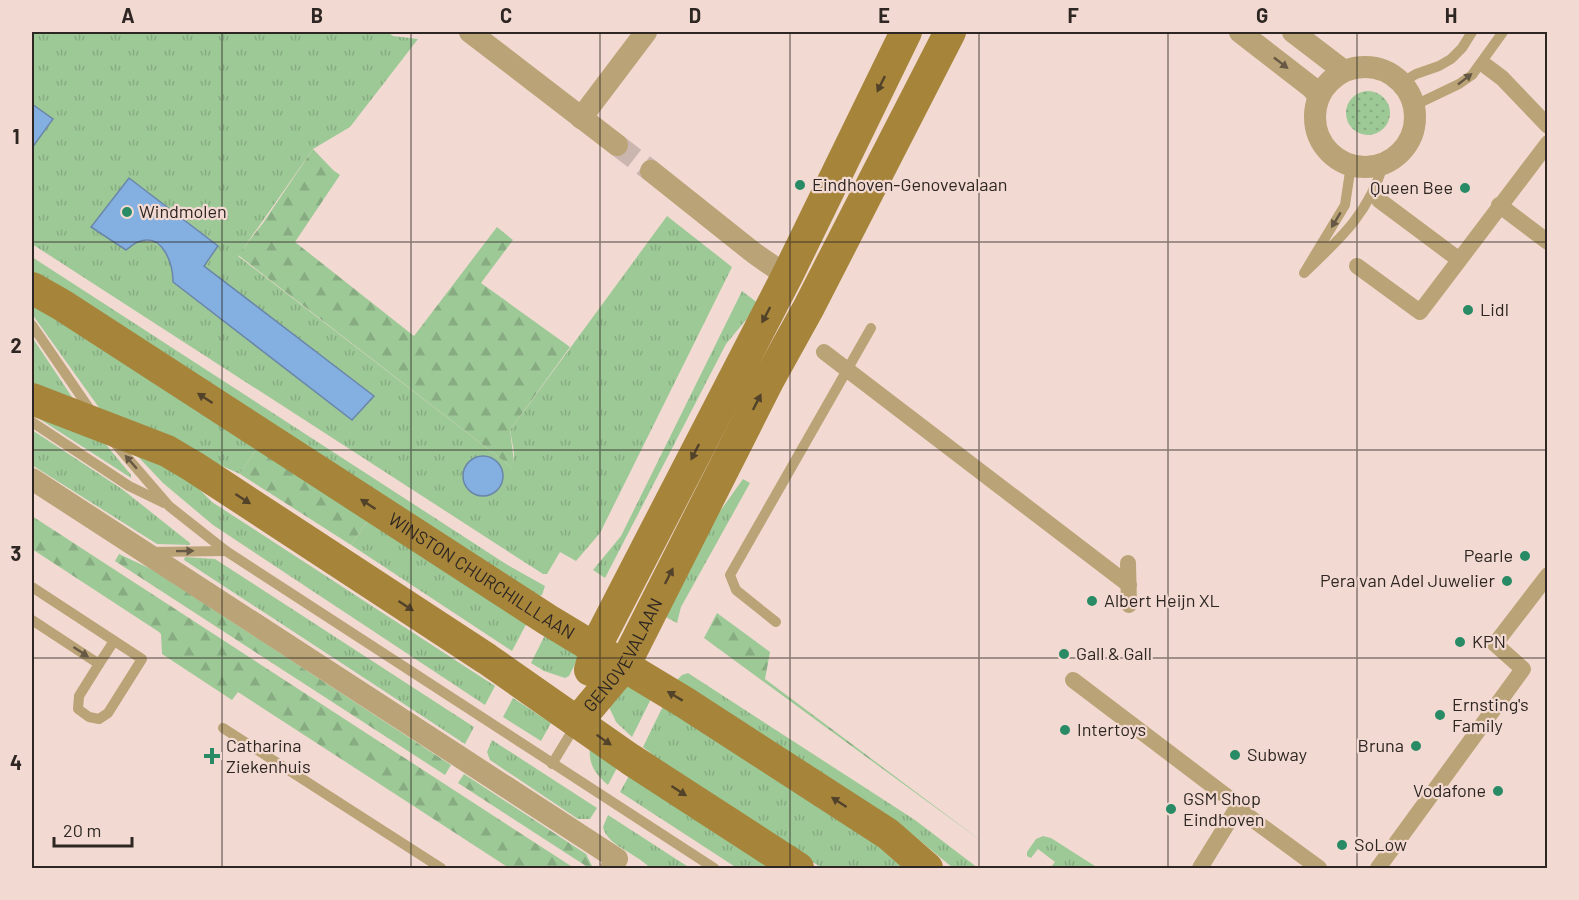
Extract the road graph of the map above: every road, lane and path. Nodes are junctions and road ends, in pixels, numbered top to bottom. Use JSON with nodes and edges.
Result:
{"nodes":[{"id":1,"x":470,"y":32,"type":"edge"},
{"id":2,"x":646,"y":32,"type":"edge"},
{"id":3,"x":906,"y":32,"type":"edge"},
{"id":4,"x":950,"y":32,"type":"edge"},
{"id":5,"x":1240,"y":32,"type":"edge"},
{"id":6,"x":1293,"y":32,"type":"edge"},
{"id":7,"x":1472,"y":32,"type":"edge"},
{"id":8,"x":1503,"y":32,"type":"edge"},
{"id":9,"x":1486,"y":66,"type":"dead end"},
{"id":10,"x":1344,"y":72,"type":"junction"},
{"id":11,"x":1401,"y":83,"type":"junction"},
{"id":12,"x":1319,"y":96,"type":"junction"},
{"id":13,"x":1413,"y":106,"type":"junction"},
{"id":14,"x":581,"y":118,"type":"junction"},
{"id":15,"x":1548,"y":126,"type":"edge"},
{"id":16,"x":1548,"y":143,"type":"edge"},
{"id":17,"x":617,"y":145,"type":"tunnel mouth"},
{"id":18,"x":1384,"y":163,"type":"junction"},
{"id":19,"x":1351,"y":165,"type":"junction"},
{"id":20,"x":651,"y":171,"type":"tunnel mouth"},
{"id":21,"x":1379,"y":200,"type":"dead end"},
{"id":22,"x":1500,"y":205,"type":"junction"},
{"id":23,"x":1548,"y":242,"type":"edge"},
{"id":24,"x":1458,"y":259,"type":"junction"},
{"id":25,"x":1357,"y":266,"type":"dead end"},
{"id":26,"x":787,"y":276,"type":"junction"},
{"id":27,"x":32,"y":288,"type":"edge"},
{"id":28,"x":32,"y":325,"type":"edge"},
{"id":29,"x":871,"y":328,"type":"dead end"},
{"id":30,"x":824,"y":352,"type":"dead end"},
{"id":31,"x":847,"y":369,"type":"junction"},
{"id":32,"x":32,"y":399,"type":"edge"},
{"id":33,"x":32,"y":422,"type":"edge"},
{"id":34,"x":100,"y":425,"type":"junction"},
{"id":35,"x":32,"y":479,"type":"edge"},
{"id":36,"x":169,"y":506,"type":"junction"},
{"id":37,"x":226,"y":551,"type":"junction"},
{"id":38,"x":144,"y":552,"type":"junction"},
{"id":39,"x":1128,"y":563,"type":"dead end"},
{"id":40,"x":1548,"y":575,"type":"edge"},
{"id":41,"x":1129,"y":585,"type":"junction"},
{"id":42,"x":32,"y":587,"type":"edge"},
{"id":43,"x":1129,"y":605,"type":"dead end"},
{"id":44,"x":32,"y":620,"type":"edge"},
{"id":45,"x":776,"y":622,"type":"dead end"},
{"id":46,"x":114,"y":641,"type":"junction"},
{"id":47,"x":595,"y":648,"type":"junction"},
{"id":48,"x":99,"y":664,"type":"junction"},
{"id":49,"x":624,"y":666,"type":"junction"},
{"id":50,"x":1073,"y":680,"type":"dead end"},
{"id":51,"x":577,"y":722,"type":"junction"},
{"id":52,"x":223,"y":728,"type":"dead end"},
{"id":53,"x":552,"y":764,"type":"junction"},
{"id":54,"x":1237,"y":808,"type":"junction"},
{"id":55,"x":614,"y":864,"type":"edge"},
{"id":56,"x":441,"y":868,"type":"edge"},
{"id":57,"x":714,"y":868,"type":"edge"},
{"id":58,"x":798,"y":868,"type":"edge"},
{"id":59,"x":927,"y":868,"type":"edge"},
{"id":60,"x":1200,"y":868,"type":"edge"},
{"id":61,"x":1319,"y":868,"type":"edge"},
{"id":62,"x":1380,"y":868,"type":"edge"}],
"edges":[{"from":1,"to":14,"type":"street"},
{"from":2,"to":14,"type":"street"},
{"from":3,"to":26,"type":"main road","name":"GENOVEVALAAN","one_way":true},
{"from":49,"to":4,"type":"main road","name":"GENOVEVALAAN","one_way":true},
{"from":5,"to":12,"type":"street","one_way":true},
{"from":6,"to":10,"type":"street"},
{"from":7,"to":11,"type":"lane"},
{"from":13,"to":8,"type":"lane","one_way":true},
{"from":9,"to":15,"type":"street"},
{"from":10,"to":11,"type":"street"},
{"from":10,"to":12,"type":"street"},
{"from":11,"to":13,"type":"street"},
{"from":12,"to":19,"type":"street"},
{"from":13,"to":18,"type":"street"},
{"from":14,"to":17,"type":"street"},
{"from":16,"to":22,"type":"street"},
{"from":18,"to":19,"type":"street"},
{"from":19,"to":18,"type":"lane","one_way":true},
{"from":20,"to":26,"type":"street"},
{"from":21,"to":24,"type":"street"},
{"from":22,"to":23,"type":"street"},
{"from":22,"to":24,"type":"street"},
{"from":24,"to":25,"type":"street"},
{"from":26,"to":47,"type":"main road","name":"GENOVEVALAAN","one_way":true},
{"from":47,"to":27,"type":"main road","name":"WINSTON CHURCHILLLAAN","one_way":true},
{"from":28,"to":34,"type":"lane"},
{"from":29,"to":31,"type":"lane"},
{"from":30,"to":31,"type":"street"},
{"from":31,"to":41,"type":"street"},
{"from":31,"to":45,"type":"lane"},
{"from":32,"to":34,"type":"main road"},
{"from":33,"to":36,"type":"lane"},
{"from":36,"to":34,"type":"lane","one_way":true},
{"from":34,"to":51,"type":"main road","one_way":true},
{"from":35,"to":38,"type":"street"},
{"from":36,"to":37,"type":"lane"},
{"from":38,"to":37,"type":"lane","one_way":true},
{"from":37,"to":53,"type":"lane"},
{"from":38,"to":55,"type":"street"},
{"from":39,"to":41,"type":"street"},
{"from":40,"to":62,"type":"street"},
{"from":41,"to":43,"type":"street"},
{"from":42,"to":46,"type":"lane"},
{"from":44,"to":48,"type":"lane","one_way":true},
{"from":46,"to":48,"type":"lane"},
{"from":46,"to":48,"type":"lane"},
{"from":47,"to":49,"type":"main road","name":"WINSTON CHURCHILLLAAN"},
{"from":47,"to":51,"type":"main road","name":"GENOVEVALAAN"},
{"from":49,"to":51,"type":"main road","name":"GENOVEVALAAN"},
{"from":59,"to":49,"type":"main road","name":"WINSTON CHURCHILLLAAN","one_way":true},
{"from":50,"to":54,"type":"street"},
{"from":51,"to":53,"type":"lane"},
{"from":51,"to":58,"type":"main road","one_way":true},
{"from":52,"to":56,"type":"lane"},
{"from":53,"to":57,"type":"lane"},
{"from":54,"to":60,"type":"street"},
{"from":54,"to":61,"type":"street"}]}
